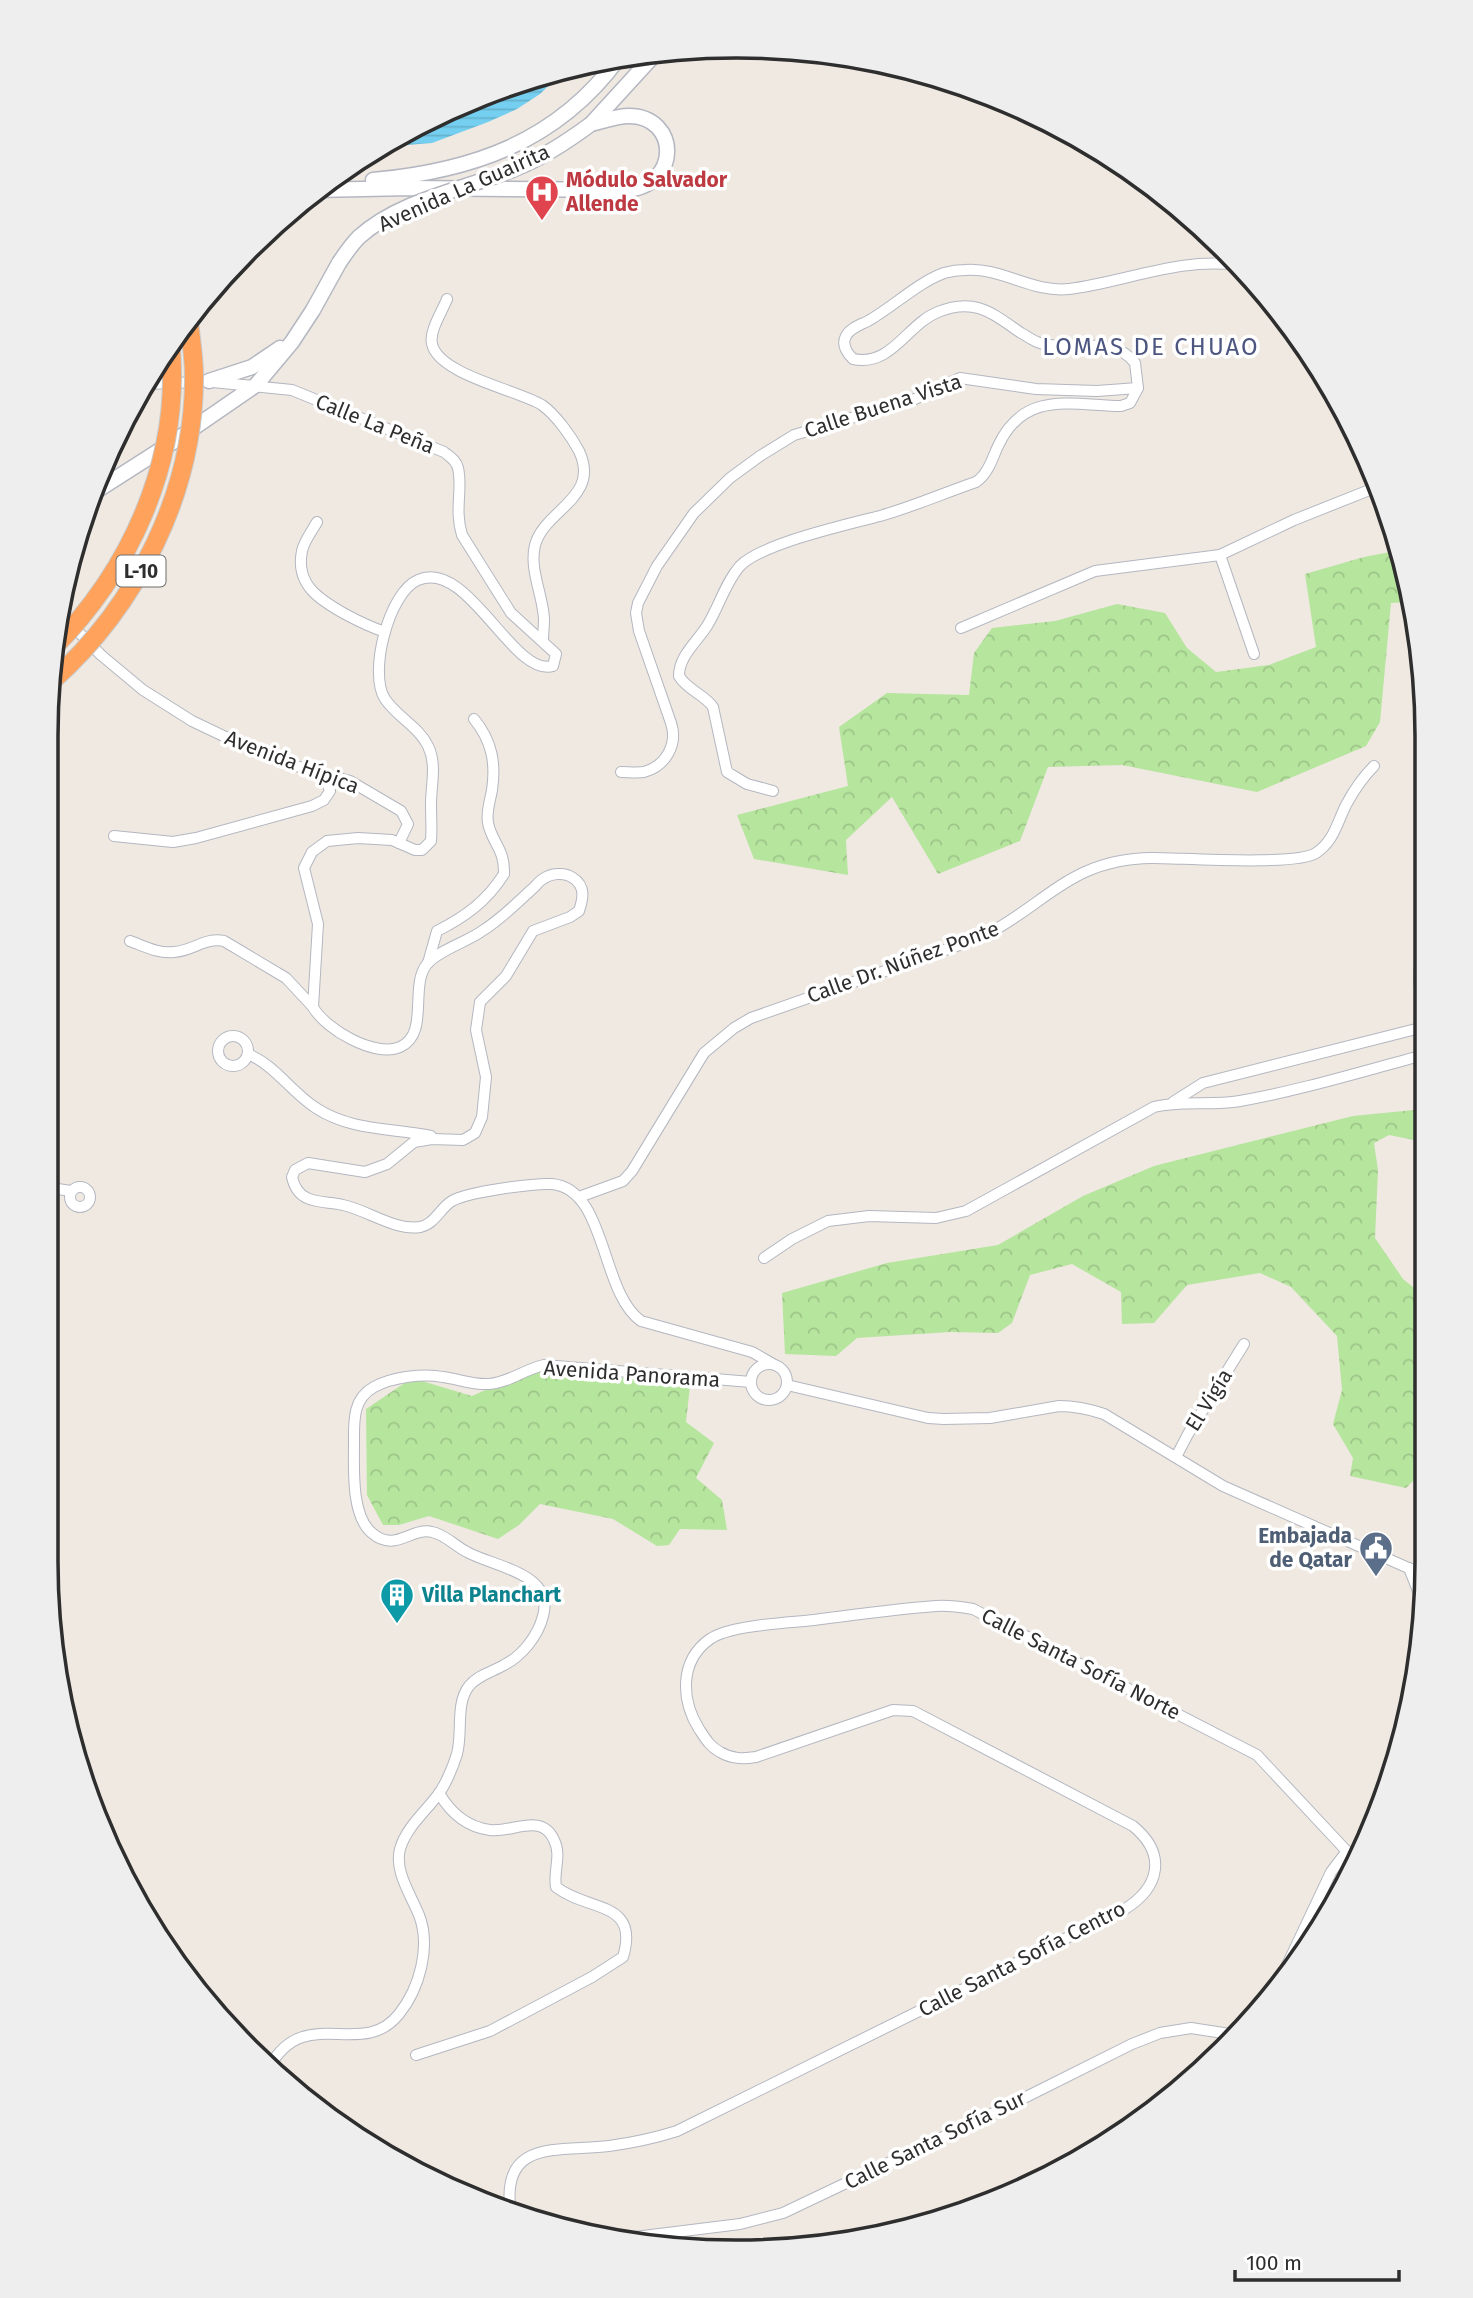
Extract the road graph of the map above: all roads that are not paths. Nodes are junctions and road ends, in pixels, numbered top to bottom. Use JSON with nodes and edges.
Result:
{"nodes":[{"id":1,"x":647,"y":64,"type":"edge"},
{"id":2,"x":607,"y":70,"type":"edge"},
{"id":3,"x":591,"y":124,"type":"junction"},
{"id":4,"x":345,"y":182,"type":"edge"},
{"id":5,"x":335,"y":190,"type":"edge"},
{"id":6,"x":1223,"y":264,"type":"edge"},
{"id":7,"x":447,"y":299,"type":"dead end"},
{"id":8,"x":190,"y":334,"type":"edge"},
{"id":9,"x":298,"y":334,"type":"junction"},
{"id":10,"x":171,"y":361,"type":"edge"},
{"id":11,"x":209,"y":381,"type":"junction"},
{"id":12,"x":157,"y":384,"type":"edge"},
{"id":13,"x":256,"y":385,"type":"junction"},
{"id":14,"x":1138,"y":388,"type":"junction"},
{"id":15,"x":106,"y":485,"type":"edge"},
{"id":16,"x":1369,"y":490,"type":"edge"},
{"id":17,"x":317,"y":522,"type":"dead end"},
{"id":18,"x":1220,"y":555,"type":"junction"},
{"id":19,"x":68,"y":621,"type":"edge"},
{"id":20,"x":961,"y":628,"type":"dead end"},
{"id":21,"x":385,"y":632,"type":"junction"},
{"id":22,"x":66,"y":633,"type":"edge"},
{"id":23,"x":543,"y":640,"type":"junction"},
{"id":24,"x":1254,"y":654,"type":"dead end"},
{"id":25,"x":61,"y":672,"type":"edge"},
{"id":26,"x":474,"y":719,"type":"dead end"},
{"id":27,"x":1374,"y":766,"type":"dead end"},
{"id":28,"x":323,"y":772,"type":"junction"},
{"id":29,"x":621,"y":772,"type":"dead end"},
{"id":30,"x":773,"y":791,"type":"dead end"},
{"id":31,"x":114,"y":836,"type":"dead end"},
{"id":32,"x":399,"y":843,"type":"junction"},
{"id":33,"x":130,"y":941,"type":"dead end"},
{"id":34,"x":428,"y":963,"type":"junction"},
{"id":35,"x":313,"y":1007,"type":"junction"},
{"id":36,"x":1415,"y":1029,"type":"edge"},
{"id":37,"x":248,"y":1054,"type":"dead end"},
{"id":38,"x":1415,"y":1057,"type":"edge"},
{"id":39,"x":1172,"y":1103,"type":"junction"},
{"id":40,"x":452,"y":1140,"type":"junction"},
{"id":41,"x":58,"y":1189,"type":"edge"},
{"id":42,"x":72,"y":1191,"type":"dead end"},
{"id":43,"x":579,"y":1196,"type":"junction"},
{"id":44,"x":764,"y":1258,"type":"dead end"},
{"id":45,"x":1244,"y":1344,"type":"dead end"},
{"id":46,"x":773,"y":1364,"type":"junction"},
{"id":47,"x":751,"y":1382,"type":"junction"},
{"id":48,"x":787,"y":1385,"type":"junction"},
{"id":49,"x":1176,"y":1457,"type":"junction"},
{"id":50,"x":1409,"y":1568,"type":"junction"},
{"id":51,"x":1415,"y":1571,"type":"edge"},
{"id":52,"x":1415,"y":1582,"type":"edge"},
{"id":53,"x":689,"y":1711,"type":"joint"},
{"id":54,"x":439,"y":1793,"type":"junction"},
{"id":55,"x":1347,"y":1851,"type":"junction"},
{"id":56,"x":1349,"y":1853,"type":"edge"},
{"id":57,"x":1296,"y":1946,"type":"edge"},
{"id":58,"x":1224,"y":2033,"type":"edge"},
{"id":59,"x":416,"y":2055,"type":"dead end"},
{"id":60,"x":274,"y":2058,"type":"edge"},
{"id":61,"x":510,"y":2201,"type":"edge"},
{"id":62,"x":654,"y":2235,"type":"edge"}],
"edges":[{"from":1,"to":3,"type":"street","name":"Avenida La Guairita"},
{"from":2,"to":4,"type":"street"},
{"from":3,"to":5,"type":"street"},
{"from":3,"to":9,"type":"street","name":"Avenida La Guairita","bridge":true},
{"from":6,"to":14,"type":"street"},
{"from":7,"to":23,"type":"street"},
{"from":8,"to":25,"type":"highway","number":"L-10","bridge":true},
{"from":9,"to":11,"type":"street"},
{"from":9,"to":13,"type":"street","name":"Avenida La Guairita"},
{"from":10,"to":22,"type":"highway","number":"L-10","bridge":true},
{"from":11,"to":12,"type":"street","name":"Calle La Peña","bridge":true},
{"from":11,"to":13,"type":"street","name":"Calle La Peña"},
{"from":13,"to":15,"type":"street","name":"Avenida La Guairita"},
{"from":13,"to":23,"type":"street","name":"Calle La Peña"},
{"from":14,"to":29,"type":"street","name":"Calle Buena Vista"},
{"from":14,"to":30,"type":"street"},
{"from":16,"to":18,"type":"street"},
{"from":17,"to":21,"type":"street"},
{"from":18,"to":20,"type":"street"},
{"from":18,"to":24,"type":"street"},
{"from":19,"to":28,"type":"street","name":"Avenida Hípica"},
{"from":21,"to":23,"type":"street"},
{"from":21,"to":32,"type":"street"},
{"from":26,"to":34,"type":"street"},
{"from":27,"to":43,"type":"street","name":"Calle Dr. Núñez Ponte"},
{"from":28,"to":31,"type":"street"},
{"from":28,"to":32,"type":"street","name":"Avenida Hípica"},
{"from":32,"to":35,"type":"street"},
{"from":33,"to":35,"type":"street"},
{"from":34,"to":35,"type":"street"},
{"from":34,"to":40,"type":"street"},
{"from":36,"to":39,"type":"street"},
{"from":37,"to":40,"type":"street"},
{"from":38,"to":39,"type":"street"},
{"from":39,"to":44,"type":"street"},
{"from":40,"to":43,"type":"street"},
{"from":41,"to":42,"type":"street"},
{"from":43,"to":46,"type":"street"},
{"from":45,"to":49,"type":"street","name":"El Vigía"},
{"from":46,"to":47,"type":"street"},
{"from":46,"to":48,"type":"street"},
{"from":47,"to":48,"type":"street"},
{"from":47,"to":54,"type":"street","name":"Avenida Panorama"},
{"from":48,"to":49,"type":"street"},
{"from":49,"to":50,"type":"street"},
{"from":50,"to":51,"type":"street"},
{"from":50,"to":52,"type":"street"},
{"from":53,"to":55,"type":"street","name":"Calle Santa Sofía Norte"},
{"from":53,"to":61,"type":"street","name":"Calle Santa Sofía Centro"},
{"from":54,"to":59,"type":"street"},
{"from":54,"to":60,"type":"street","name":"Avenida Panorama"},
{"from":55,"to":56,"type":"street","name":"Calle Santa Sofía Norte"},
{"from":55,"to":57,"type":"street"},
{"from":58,"to":62,"type":"street","name":"Calle Santa Sofía Sur"}]}
